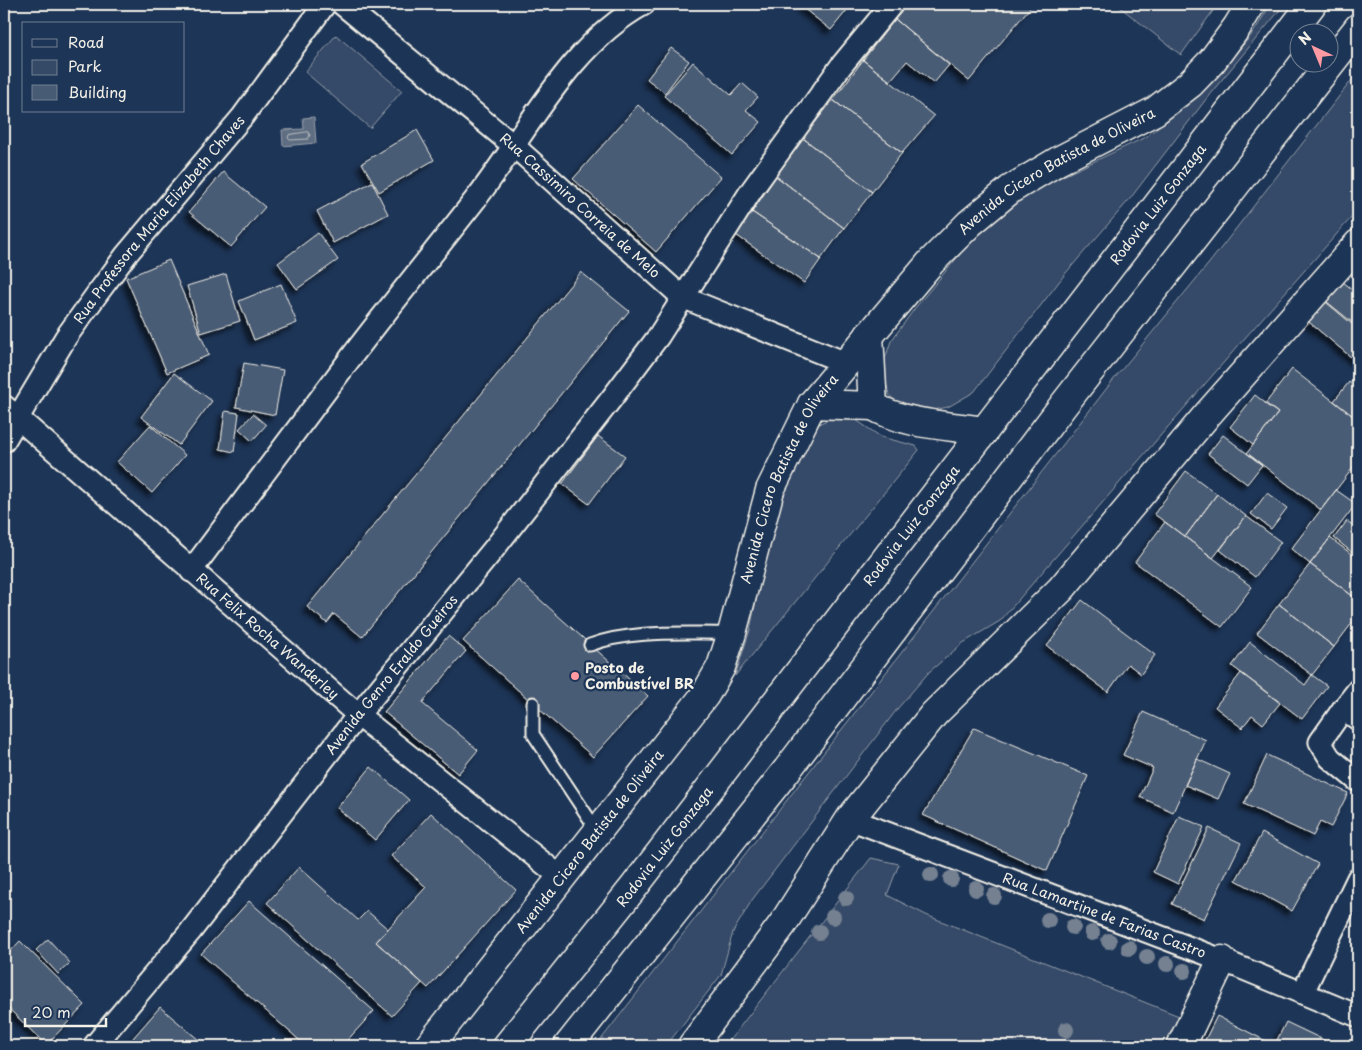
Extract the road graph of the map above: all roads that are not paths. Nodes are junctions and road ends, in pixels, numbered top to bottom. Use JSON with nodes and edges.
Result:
{"nodes":[{"id":1,"x":325,"y":4,"type":"edge"},
{"id":2,"x":342,"y":4,"type":"edge"},
{"id":3,"x":644,"y":4,"type":"edge"},
{"id":4,"x":892,"y":4,"type":"edge"},
{"id":5,"x":1251,"y":4,"type":"edge"},
{"id":6,"x":1312,"y":4,"type":"edge"},
{"id":7,"x":1358,"y":28,"type":"edge"},
{"id":8,"x":514,"y":146,"type":"junction"},
{"id":9,"x":1358,"y":244,"type":"edge"},
{"id":10,"x":682,"y":297,"type":"junction"},
{"id":11,"x":869,"y":335,"type":"junction"},
{"id":12,"x":846,"y":363,"type":"junction"},
{"id":13,"x":812,"y":404,"type":"junction"},
{"id":14,"x":873,"y":406,"type":"junction"},
{"id":15,"x":11,"y":412,"type":"edge"},
{"id":16,"x":984,"y":431,"type":"junction"},
{"id":17,"x":4,"y":441,"type":"edge"},
{"id":18,"x":191,"y":571,"type":"junction"},
{"id":19,"x":732,"y":633,"type":"junction"},
{"id":20,"x":590,"y":645,"type":"dead end"},
{"id":21,"x":1358,"y":690,"type":"edge"},
{"id":22,"x":533,"y":703,"type":"dead end"},
{"id":23,"x":1351,"y":714,"type":"edge"},
{"id":24,"x":358,"y":715,"type":"junction"},
{"id":25,"x":1358,"y":781,"type":"edge"},
{"id":26,"x":850,"y":819,"type":"junction"},
{"id":27,"x":598,"y":832,"type":"junction"},
{"id":28,"x":562,"y":878,"type":"junction"},
{"id":29,"x":1358,"y":878,"type":"edge"},
{"id":30,"x":1222,"y":960,"type":"junction"},
{"id":31,"x":1303,"y":992,"type":"junction"},
{"id":32,"x":1358,"y":1016,"type":"edge"},
{"id":33,"x":94,"y":1046,"type":"edge"},
{"id":34,"x":429,"y":1046,"type":"edge"},
{"id":35,"x":507,"y":1046,"type":"edge"},
{"id":36,"x":568,"y":1046,"type":"edge"},
{"id":37,"x":692,"y":1046,"type":"edge"},
{"id":38,"x":1180,"y":1046,"type":"edge"}],
"edges":[{"from":1,"to":15,"type":"street","name":"Rua Professora Maria Elizabeth Chaves"},
{"from":2,"to":8,"type":"street","name":"Rua Cassimiro Correia de Melo"},
{"from":3,"to":8,"type":"street"},
{"from":4,"to":10,"type":"street","name":"Avenida Genro Eraldo Gueiros"},
{"from":5,"to":11,"type":"main road","name":"Avenida Cicero Batista de Oliveira"},
{"from":6,"to":16,"type":"main road","name":"Rodovia Luiz Gonzaga"},
{"from":7,"to":36,"type":"main road"},
{"from":8,"to":10,"type":"street","name":"Rua Cassimiro Correia de Melo"},
{"from":8,"to":18,"type":"street"},
{"from":9,"to":26,"type":"main road"},
{"from":10,"to":12,"type":"street","name":"Rua Cassimiro Correia de Melo"},
{"from":10,"to":24,"type":"street","name":"Avenida Genro Eraldo Gueiros"},
{"from":11,"to":12,"type":"main road","name":"Avenida Cicero Batista de Oliveira"},
{"from":11,"to":14,"type":"main road"},
{"from":12,"to":13,"type":"main road","name":"Avenida Cicero Batista de Oliveira"},
{"from":13,"to":14,"type":"main road"},
{"from":13,"to":19,"type":"main road","name":"Avenida Cicero Batista de Oliveira"},
{"from":14,"to":16,"type":"main road"},
{"from":15,"to":17,"type":"street","name":"Rua Professora Maria Elizabeth Chaves"},
{"from":15,"to":18,"type":"street","name":"Rua Felix Rocha Wanderley"},
{"from":16,"to":35,"type":"main road","name":"Rodovia Luiz Gonzaga"},
{"from":18,"to":24,"type":"street","name":"Rua Felix Rocha Wanderley"},
{"from":19,"to":20,"type":"lane"},
{"from":19,"to":27,"type":"main road","name":"Avenida Cicero Batista de Oliveira"},
{"from":21,"to":23,"type":"street"},
{"from":22,"to":27,"type":"lane"},
{"from":23,"to":25,"type":"street"},
{"from":24,"to":28,"type":"street","name":"Rua Felix Rocha Wanderley"},
{"from":24,"to":33,"type":"street","name":"Avenida Genro Eraldo Gueiros"},
{"from":26,"to":30,"type":"street","name":"Rua Lamartine de Farias Castro"},
{"from":26,"to":37,"type":"main road"},
{"from":27,"to":28,"type":"main road","name":"Avenida Cicero Batista de Oliveira"},
{"from":28,"to":34,"type":"main road","name":"Avenida Cicero Batista de Oliveira"},
{"from":29,"to":31,"type":"street"},
{"from":30,"to":31,"type":"street","name":"Rua Lamartine de Farias Castro"},
{"from":30,"to":38,"type":"main road"},
{"from":31,"to":32,"type":"street","name":"Rua Lamartine de Farias Castro"}]}
